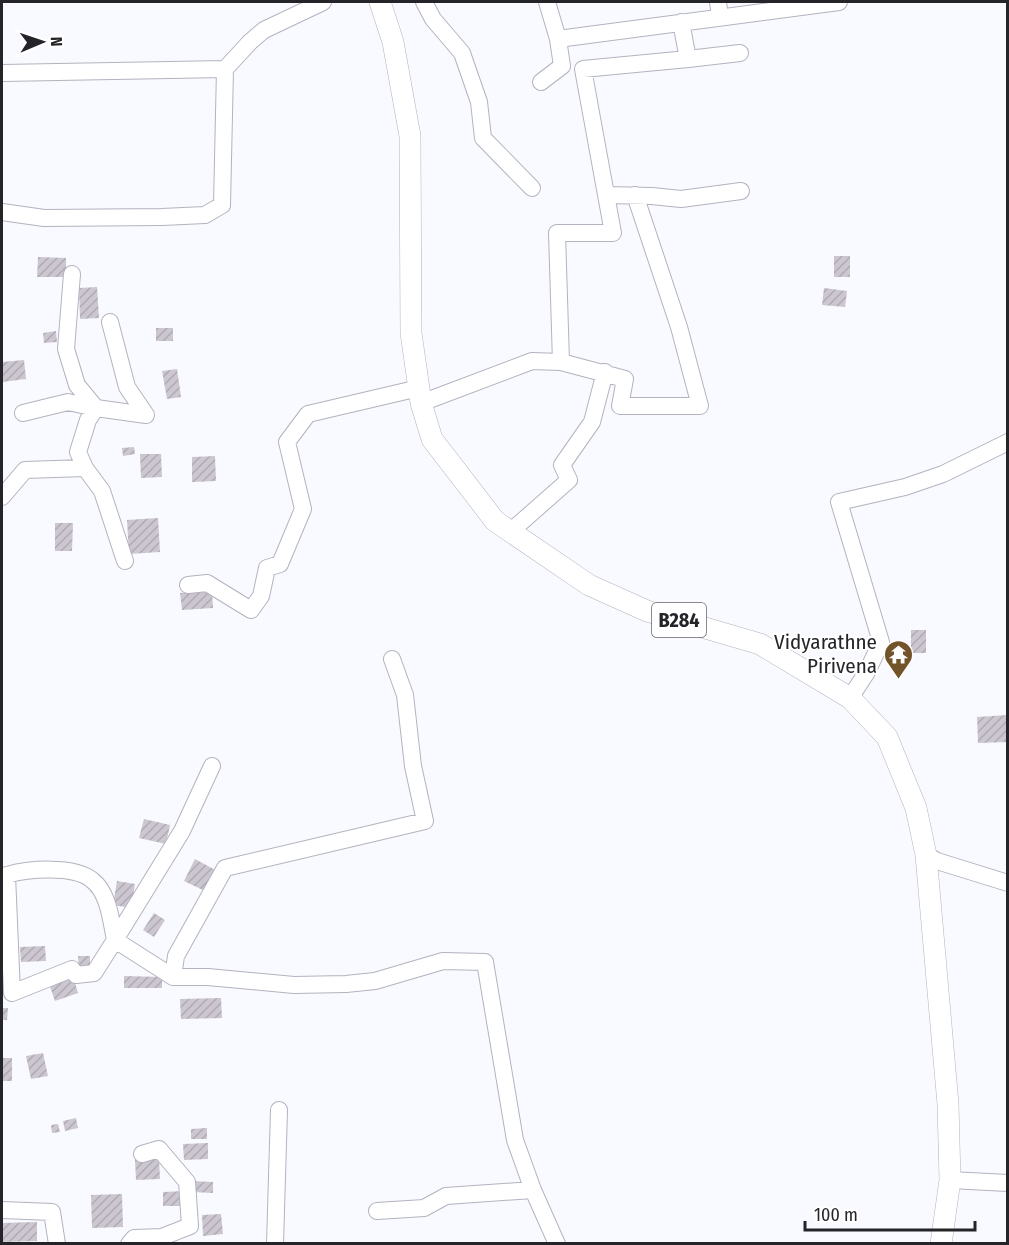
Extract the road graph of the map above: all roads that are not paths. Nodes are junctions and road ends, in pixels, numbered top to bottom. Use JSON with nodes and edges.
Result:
{"nodes":[{"id":1,"x":323,"y":2,"type":"edge"},
{"id":2,"x":380,"y":2,"type":"edge"},
{"id":3,"x":424,"y":2,"type":"edge"},
{"id":4,"x":547,"y":2,"type":"edge"},
{"id":5,"x":830,"y":2,"type":"edge"},
{"id":6,"x":719,"y":9,"type":"edge"},
{"id":7,"x":681,"y":22,"type":"junction"},
{"id":8,"x":558,"y":39,"type":"junction"},
{"id":9,"x":740,"y":53,"type":"dead end"},
{"id":10,"x":688,"y":59,"type":"junction"},
{"id":11,"x":225,"y":69,"type":"junction"},
{"id":12,"x":2,"y":73,"type":"edge"},
{"id":13,"x":541,"y":82,"type":"dead end"},
{"id":14,"x":532,"y":188,"type":"dead end"},
{"id":15,"x":741,"y":191,"type":"dead end"},
{"id":16,"x":606,"y":195,"type":"junction"},
{"id":17,"x":635,"y":195,"type":"junction"},
{"id":18,"x":2,"y":212,"type":"edge"},
{"id":19,"x":72,"y":274,"type":"dead end"},
{"id":20,"x":110,"y":322,"type":"dead end"},
{"id":21,"x":561,"y":362,"type":"junction"},
{"id":22,"x":605,"y":372,"type":"junction"},
{"id":23,"x":420,"y":396,"type":"junction"},
{"id":24,"x":96,"y":408,"type":"junction"},
{"id":25,"x":23,"y":413,"type":"dead end"},
{"id":26,"x":1008,"y":442,"type":"edge"},
{"id":27,"x":85,"y":468,"type":"junction"},
{"id":28,"x":2,"y":496,"type":"edge"},
{"id":29,"x":510,"y":532,"type":"junction"},
{"id":30,"x":125,"y":561,"type":"dead end"},
{"id":31,"x":188,"y":585,"type":"dead end"},
{"id":32,"x":392,"y":659,"type":"dead end"},
{"id":33,"x":850,"y":698,"type":"junction"},
{"id":34,"x":212,"y":766,"type":"dead end"},
{"id":35,"x":926,"y":855,"type":"junction"},
{"id":36,"x":4,"y":876,"type":"edge"},
{"id":37,"x":1008,"y":883,"type":"edge"},
{"id":38,"x":115,"y":940,"type":"junction"},
{"id":39,"x":173,"y":977,"type":"junction"},
{"id":40,"x":7,"y":995,"type":"edge"},
{"id":41,"x":279,"y":1110,"type":"dead end"},
{"id":42,"x":142,"y":1154,"type":"dead end"},
{"id":43,"x":950,"y":1180,"type":"junction"},
{"id":44,"x":1008,"y":1183,"type":"edge"},
{"id":45,"x":533,"y":1191,"type":"junction"},
{"id":46,"x":2,"y":1210,"type":"edge"},
{"id":47,"x":377,"y":1211,"type":"dead end"},
{"id":48,"x":57,"y":1244,"type":"edge"},
{"id":49,"x":129,"y":1244,"type":"edge"},
{"id":50,"x":275,"y":1244,"type":"edge"},
{"id":51,"x":556,"y":1244,"type":"edge"},
{"id":52,"x":941,"y":1244,"type":"edge"}],
"edges":[{"from":1,"to":11,"type":"street"},
{"from":2,"to":23,"type":"main road","number":"B284"},
{"from":3,"to":14,"type":"street"},
{"from":4,"to":8,"type":"street"},
{"from":5,"to":6,"type":"street"},
{"from":6,"to":7,"type":"street"},
{"from":7,"to":8,"type":"street"},
{"from":7,"to":10,"type":"street"},
{"from":8,"to":13,"type":"street"},
{"from":9,"to":10,"type":"street"},
{"from":10,"to":16,"type":"street"},
{"from":11,"to":12,"type":"street"},
{"from":11,"to":18,"type":"street"},
{"from":15,"to":17,"type":"street"},
{"from":16,"to":17,"type":"street"},
{"from":16,"to":21,"type":"street"},
{"from":17,"to":22,"type":"street"},
{"from":19,"to":24,"type":"street"},
{"from":20,"to":24,"type":"street"},
{"from":21,"to":22,"type":"street"},
{"from":21,"to":23,"type":"street"},
{"from":22,"to":29,"type":"street"},
{"from":23,"to":29,"type":"main road","number":"B284"},
{"from":23,"to":31,"type":"street"},
{"from":24,"to":25,"type":"street"},
{"from":24,"to":27,"type":"street"},
{"from":26,"to":33,"type":"street"},
{"from":27,"to":28,"type":"street"},
{"from":27,"to":30,"type":"street"},
{"from":29,"to":33,"type":"main road","number":"B284"},
{"from":32,"to":39,"type":"street"},
{"from":33,"to":35,"type":"main road","number":"B284"},
{"from":34,"to":38,"type":"street"},
{"from":35,"to":37,"type":"street"},
{"from":35,"to":43,"type":"main road","number":"B284"},
{"from":36,"to":38,"type":"street"},
{"from":36,"to":40,"type":"street"},
{"from":38,"to":39,"type":"street"},
{"from":38,"to":40,"type":"street"},
{"from":39,"to":45,"type":"street"},
{"from":41,"to":50,"type":"street"},
{"from":42,"to":49,"type":"street"},
{"from":43,"to":44,"type":"street"},
{"from":43,"to":52,"type":"main road","number":"B284"},
{"from":45,"to":47,"type":"street"},
{"from":45,"to":51,"type":"street"},
{"from":46,"to":48,"type":"street"}]}
